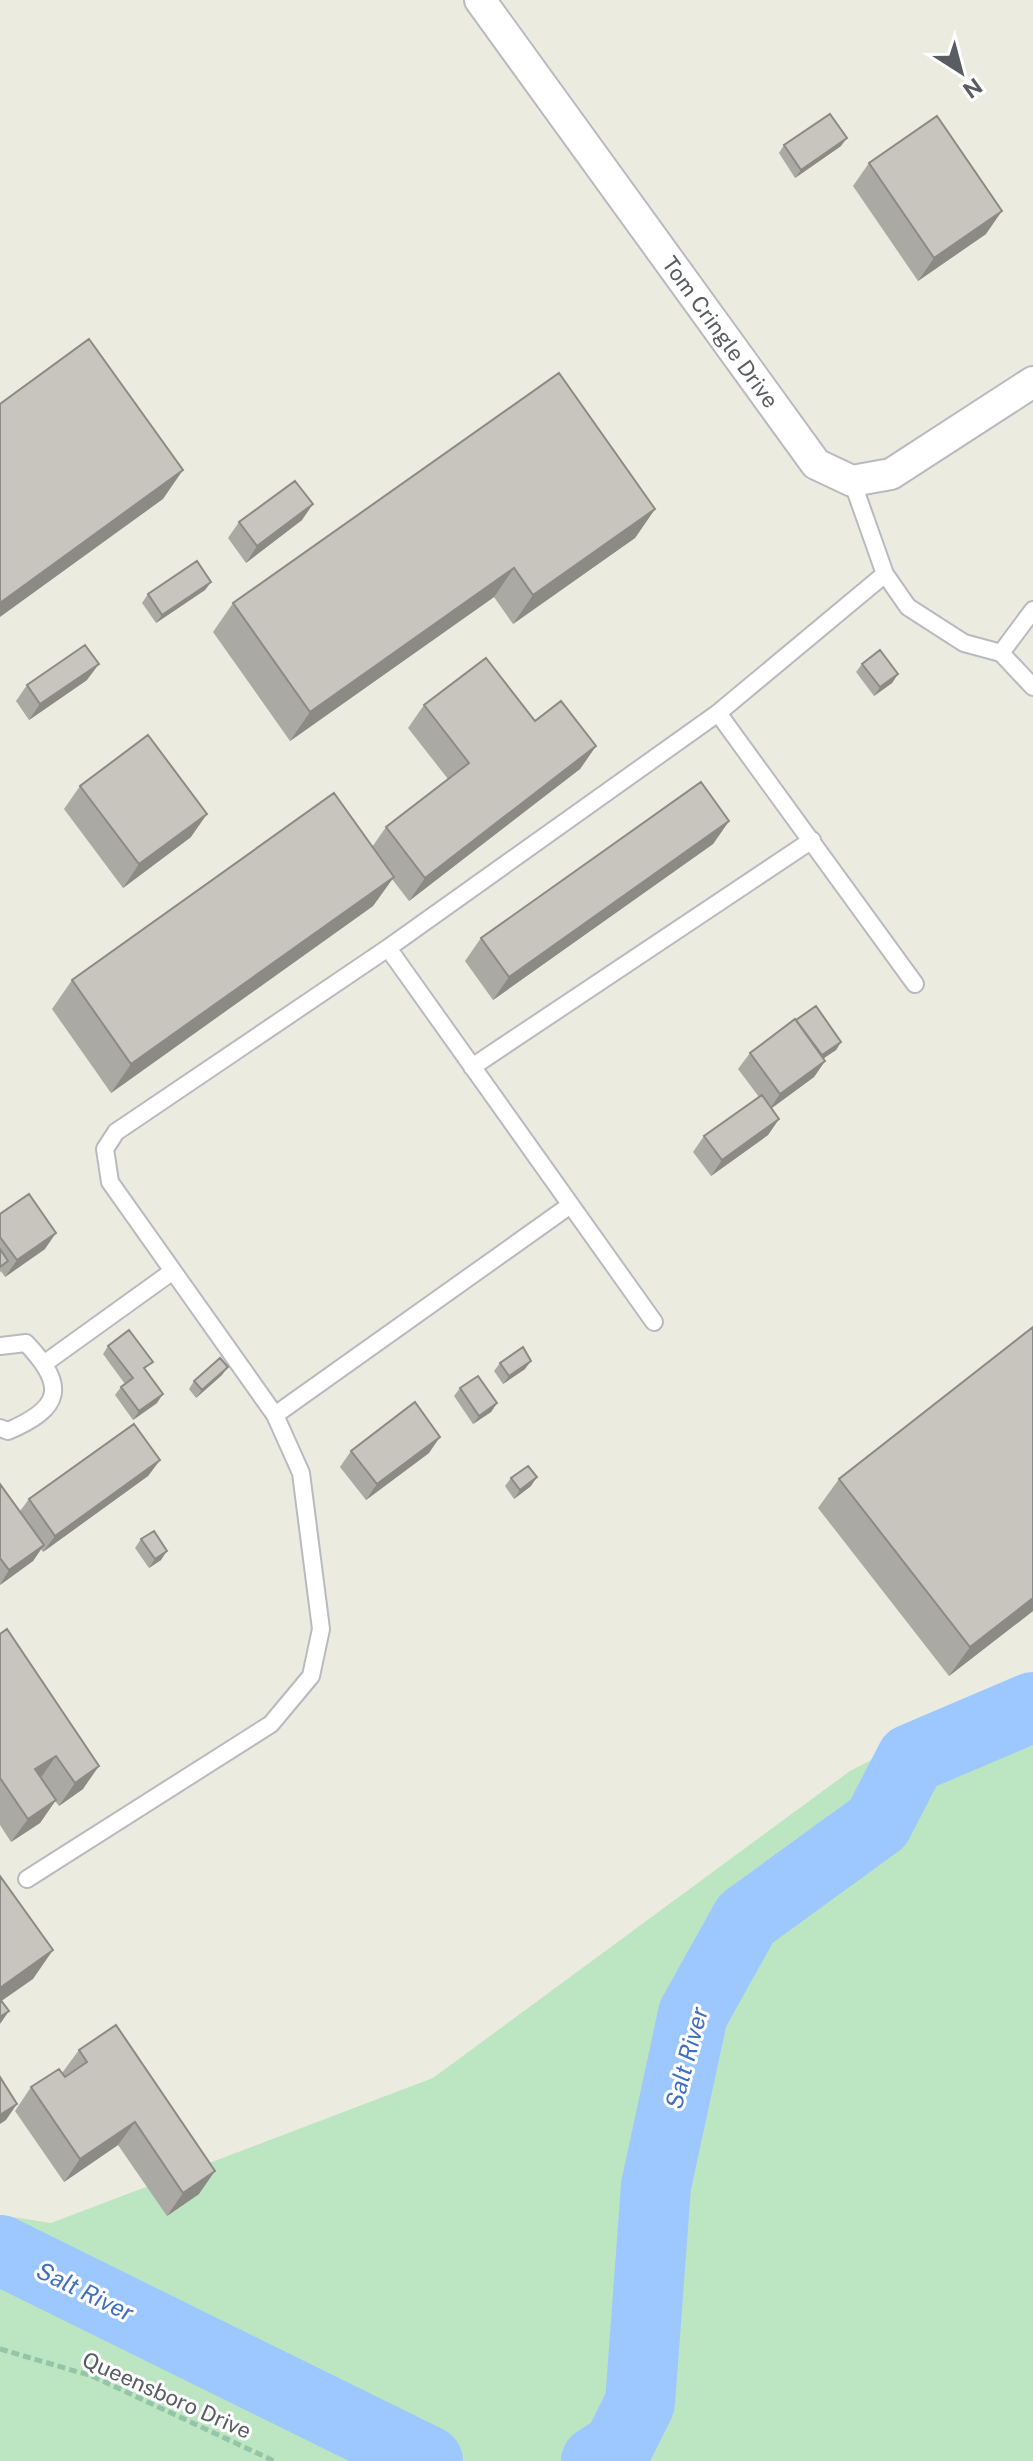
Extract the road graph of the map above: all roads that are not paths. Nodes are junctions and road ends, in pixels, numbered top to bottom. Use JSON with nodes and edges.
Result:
{"nodes":[{"id":1,"x":480,"y":0,"type":"edge"},
{"id":2,"x":1033,"y":382,"type":"edge"},
{"id":3,"x":852,"y":481,"type":"junction"},
{"id":4,"x":885,"y":574,"type":"junction"},
{"id":5,"x":1033,"y":610,"type":"edge"},
{"id":6,"x":1001,"y":653,"type":"junction"},
{"id":7,"x":1033,"y":687,"type":"edge"},
{"id":8,"x":718,"y":713,"type":"junction"},
{"id":9,"x":812,"y":840,"type":"junction"},
{"id":10,"x":388,"y":948,"type":"junction"},
{"id":11,"x":915,"y":984,"type":"dead end"},
{"id":12,"x":472,"y":1067,"type":"junction"},
{"id":13,"x":569,"y":1206,"type":"junction"},
{"id":14,"x":173,"y":1271,"type":"junction"},
{"id":15,"x":654,"y":1322,"type":"dead end"},
{"id":16,"x":0,"y":1346,"type":"edge"},
{"id":17,"x":45,"y":1363,"type":"junction"},
{"id":18,"x":275,"y":1415,"type":"junction"},
{"id":19,"x":0,"y":1428,"type":"edge"},
{"id":20,"x":27,"y":1879,"type":"dead end"}],
"edges":[{"from":1,"to":3,"type":"street","name":"Tom Cringle Drive"},
{"from":2,"to":3,"type":"street"},
{"from":3,"to":4,"type":"lane"},
{"from":4,"to":6,"type":"lane"},
{"from":4,"to":8,"type":"lane"},
{"from":5,"to":6,"type":"lane"},
{"from":6,"to":7,"type":"lane"},
{"from":8,"to":9,"type":"lane"},
{"from":8,"to":10,"type":"lane"},
{"from":9,"to":11,"type":"lane"},
{"from":9,"to":12,"type":"lane"},
{"from":10,"to":12,"type":"lane"},
{"from":10,"to":14,"type":"lane"},
{"from":12,"to":13,"type":"lane"},
{"from":13,"to":15,"type":"lane"},
{"from":13,"to":18,"type":"lane"},
{"from":14,"to":17,"type":"lane"},
{"from":14,"to":18,"type":"lane"},
{"from":16,"to":17,"type":"lane"},
{"from":17,"to":19,"type":"lane"},
{"from":18,"to":20,"type":"lane"}]}
